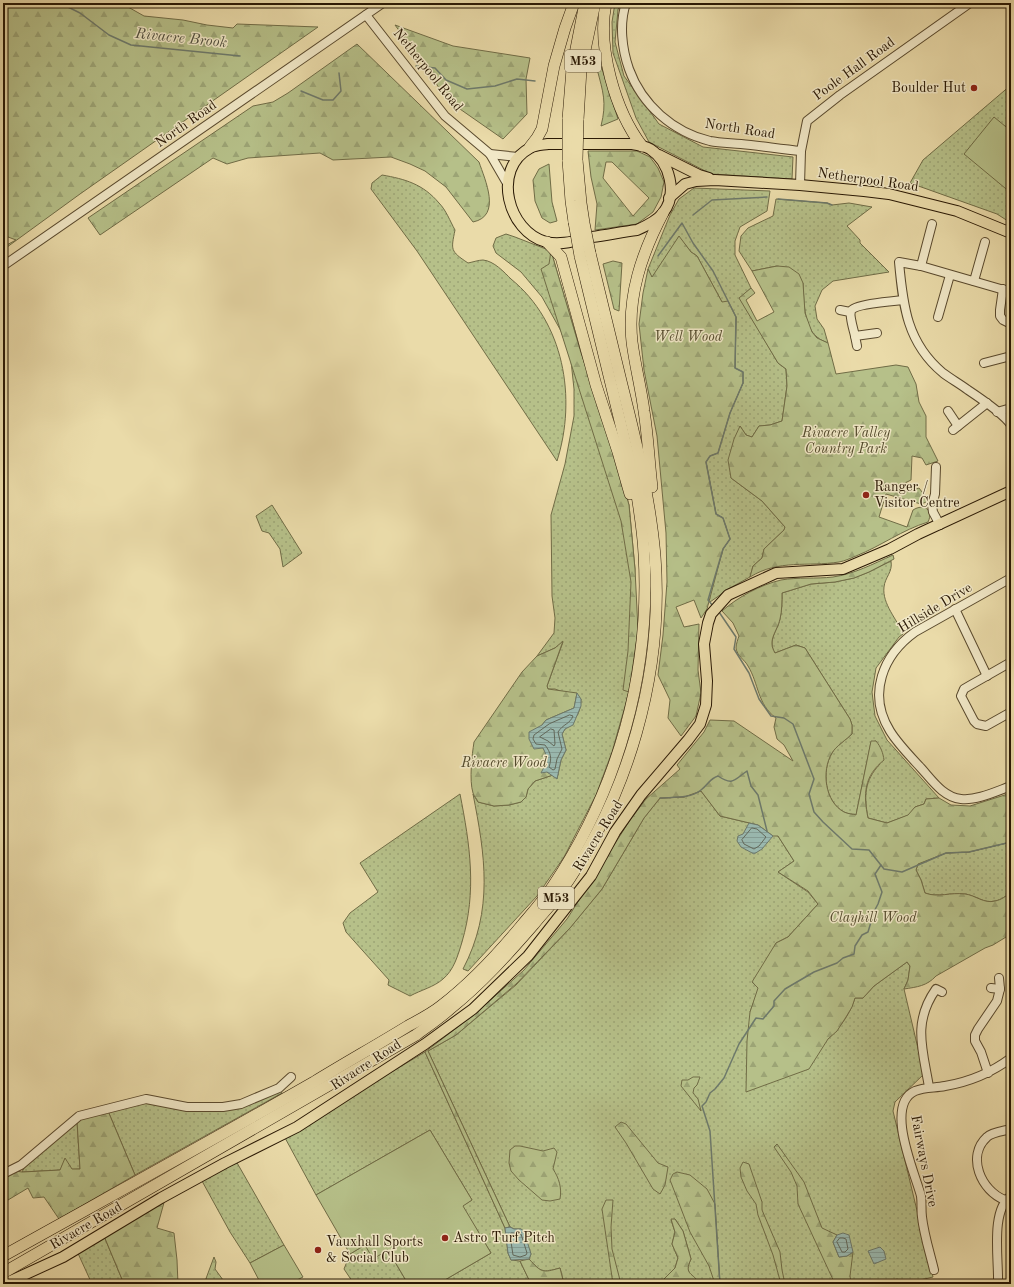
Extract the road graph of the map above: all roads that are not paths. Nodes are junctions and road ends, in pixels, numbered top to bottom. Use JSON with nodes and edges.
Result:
{"nodes":[{"id":1,"x":383,"y":3,"type":"edge"},
{"id":2,"x":574,"y":3,"type":"edge"},
{"id":3,"x":584,"y":3,"type":"edge"},
{"id":4,"x":595,"y":3,"type":"edge"},
{"id":5,"x":606,"y":3,"type":"edge"},
{"id":6,"x":626,"y":3,"type":"edge"},
{"id":7,"x":970,"y":3,"type":"edge"},
{"id":8,"x":366,"y":16,"type":"junction"},
{"id":9,"x":573,"y":120,"type":"junction"},
{"id":10,"x":642,"y":146,"type":"junction"},
{"id":11,"x":530,"y":147,"type":"junction"},
{"id":12,"x":801,"y":151,"type":"junction"},
{"id":13,"x":655,"y":153,"type":"junction"},
{"id":14,"x":490,"y":154,"type":"junction"},
{"id":15,"x":518,"y":157,"type":"junction"},
{"id":16,"x":715,"y":180,"type":"junction"},
{"id":17,"x":508,"y":185,"type":"junction"},
{"id":18,"x":800,"y":185,"type":"junction"},
{"id":19,"x":669,"y":198,"type":"junction"},
{"id":20,"x":663,"y":213,"type":"junction"},
{"id":21,"x":932,"y":224,"type":"dead end"},
{"id":22,"x":1011,"y":233,"type":"edge"},
{"id":23,"x":547,"y":242,"type":"junction"},
{"id":24,"x":985,"y":242,"type":"dead end"},
{"id":25,"x":3,"y":266,"type":"edge"},
{"id":26,"x":921,"y":266,"type":"junction"},
{"id":27,"x":950,"y":275,"type":"junction"},
{"id":28,"x":974,"y":281,"type":"junction"},
{"id":29,"x":1007,"y":291,"type":"edge"},
{"id":30,"x":903,"y":300,"type":"junction"},
{"id":31,"x":840,"y":310,"type":"dead end"},
{"id":32,"x":850,"y":312,"type":"junction"},
{"id":33,"x":938,"y":317,"type":"dead end"},
{"id":34,"x":1011,"y":324,"type":"edge"},
{"id":35,"x":877,"y":333,"type":"dead end"},
{"id":36,"x":855,"y":336,"type":"junction"},
{"id":37,"x":857,"y":346,"type":"dead end"},
{"id":38,"x":1011,"y":356,"type":"edge"},
{"id":39,"x":984,"y":363,"type":"dead end"},
{"id":40,"x":987,"y":403,"type":"junction"},
{"id":41,"x":1011,"y":408,"type":"edge"},
{"id":42,"x":948,"y":411,"type":"dead end"},
{"id":43,"x":997,"y":412,"type":"junction"},
{"id":44,"x":1011,"y":425,"type":"edge"},
{"id":45,"x":936,"y":467,"type":"dead end"},
{"id":46,"x":1011,"y":491,"type":"edge"},
{"id":47,"x":940,"y":525,"type":"junction"},
{"id":48,"x":649,"y":556,"type":"junction"},
{"id":49,"x":1011,"y":578,"type":"edge"},
{"id":50,"x":955,"y":609,"type":"junction"},
{"id":51,"x":1011,"y":662,"type":"edge"},
{"id":52,"x":987,"y":676,"type":"junction"},
{"id":53,"x":1011,"y":712,"type":"edge"},
{"id":54,"x":1011,"y":786,"type":"edge"},
{"id":55,"x":999,"y":978,"type":"dead end"},
{"id":56,"x":938,"y":988,"type":"dead end"},
{"id":57,"x":991,"y":988,"type":"dead end"},
{"id":58,"x":1000,"y":989,"type":"junction"},
{"id":59,"x":1011,"y":1058,"type":"edge"},
{"id":60,"x":988,"y":1073,"type":"junction"},
{"id":61,"x":291,"y":1077,"type":"dead end"},
{"id":62,"x":929,"y":1087,"type":"junction"},
{"id":63,"x":1011,"y":1129,"type":"edge"},
{"id":64,"x":3,"y":1174,"type":"edge"},
{"id":65,"x":1008,"y":1198,"type":"edge"},
{"id":66,"x":3,"y":1256,"type":"edge"},
{"id":67,"x":934,"y":1270,"type":"dead end"},
{"id":68,"x":3,"y":1273,"type":"edge"},
{"id":69,"x":4,"y":1284,"type":"edge"},
{"id":70,"x":998,"y":1284,"type":"edge"}],
"edges":[{"from":1,"to":8,"type":"street","name":"North Road"},
{"from":2,"to":11,"type":"highway"},
{"from":3,"to":9,"type":"highway","number":"M53"},
{"from":4,"to":9,"type":"highway","number":"M53"},
{"from":5,"to":10,"type":"highway"},
{"from":6,"to":12,"type":"street","name":"North Road"},
{"from":7,"to":12,"type":"street","name":"Poole Hall Road"},
{"from":8,"to":14,"type":"street","name":"Netherpool Road"},
{"from":8,"to":25,"type":"street","name":"North Road"},
{"from":9,"to":48,"type":"highway","number":"M53","bridge":true},
{"from":10,"to":11,"type":"main road"},
{"from":10,"to":13,"type":"main road"},
{"from":11,"to":15,"type":"main road"},
{"from":12,"to":18,"type":"street","name":"Poole Hall Road"},
{"from":13,"to":16,"type":"main road","name":"Netherpool Road"},
{"from":13,"to":19,"type":"main road"},
{"from":14,"to":15,"type":"street"},
{"from":14,"to":17,"type":"street","name":"Netherpool Road"},
{"from":15,"to":17,"type":"main road"},
{"from":16,"to":18,"type":"main road","name":"Netherpool Road"},
{"from":16,"to":19,"type":"main road","name":"Netherpool Road"},
{"from":17,"to":23,"type":"main road"},
{"from":18,"to":22,"type":"main road","name":"Netherpool Road"},
{"from":19,"to":20,"type":"main road"},
{"from":20,"to":23,"type":"main road"},
{"from":20,"to":48,"type":"highway"},
{"from":21,"to":26,"type":"street"},
{"from":23,"to":48,"type":"highway"},
{"from":24,"to":28,"type":"street"},
{"from":26,"to":27,"type":"street"},
{"from":26,"to":30,"type":"street"},
{"from":27,"to":28,"type":"street"},
{"from":27,"to":33,"type":"street"},
{"from":28,"to":29,"type":"street"},
{"from":29,"to":34,"type":"street"},
{"from":30,"to":32,"type":"street"},
{"from":30,"to":40,"type":"street"},
{"from":31,"to":32,"type":"street"},
{"from":32,"to":36,"type":"street"},
{"from":35,"to":36,"type":"street"},
{"from":36,"to":37,"type":"street"},
{"from":38,"to":39,"type":"street"},
{"from":40,"to":42,"type":"street"},
{"from":40,"to":43,"type":"street"},
{"from":41,"to":43,"type":"street"},
{"from":43,"to":44,"type":"street"},
{"from":45,"to":47,"type":"street"},
{"from":46,"to":47,"type":"main road","name":"Rivacre Road"},
{"from":47,"to":69,"type":"main road","name":"Rivacre Road"},
{"from":48,"to":66,"type":"highway","number":"M53"},
{"from":48,"to":68,"type":"highway","number":"M53"},
{"from":49,"to":50,"type":"street","name":"Hillside Drive"},
{"from":50,"to":52,"type":"street"},
{"from":50,"to":54,"type":"street","name":"Hillside Drive"},
{"from":51,"to":52,"type":"street"},
{"from":52,"to":53,"type":"street"},
{"from":55,"to":58,"type":"street"},
{"from":56,"to":62,"type":"street"},
{"from":57,"to":58,"type":"street"},
{"from":58,"to":60,"type":"street"},
{"from":59,"to":60,"type":"street","name":"Fairways Drive"},
{"from":60,"to":62,"type":"street","name":"Fairways Drive"},
{"from":61,"to":64,"type":"street"},
{"from":62,"to":67,"type":"street","name":"Fairways Drive"},
{"from":63,"to":65,"type":"street"},
{"from":65,"to":70,"type":"street"}]}
